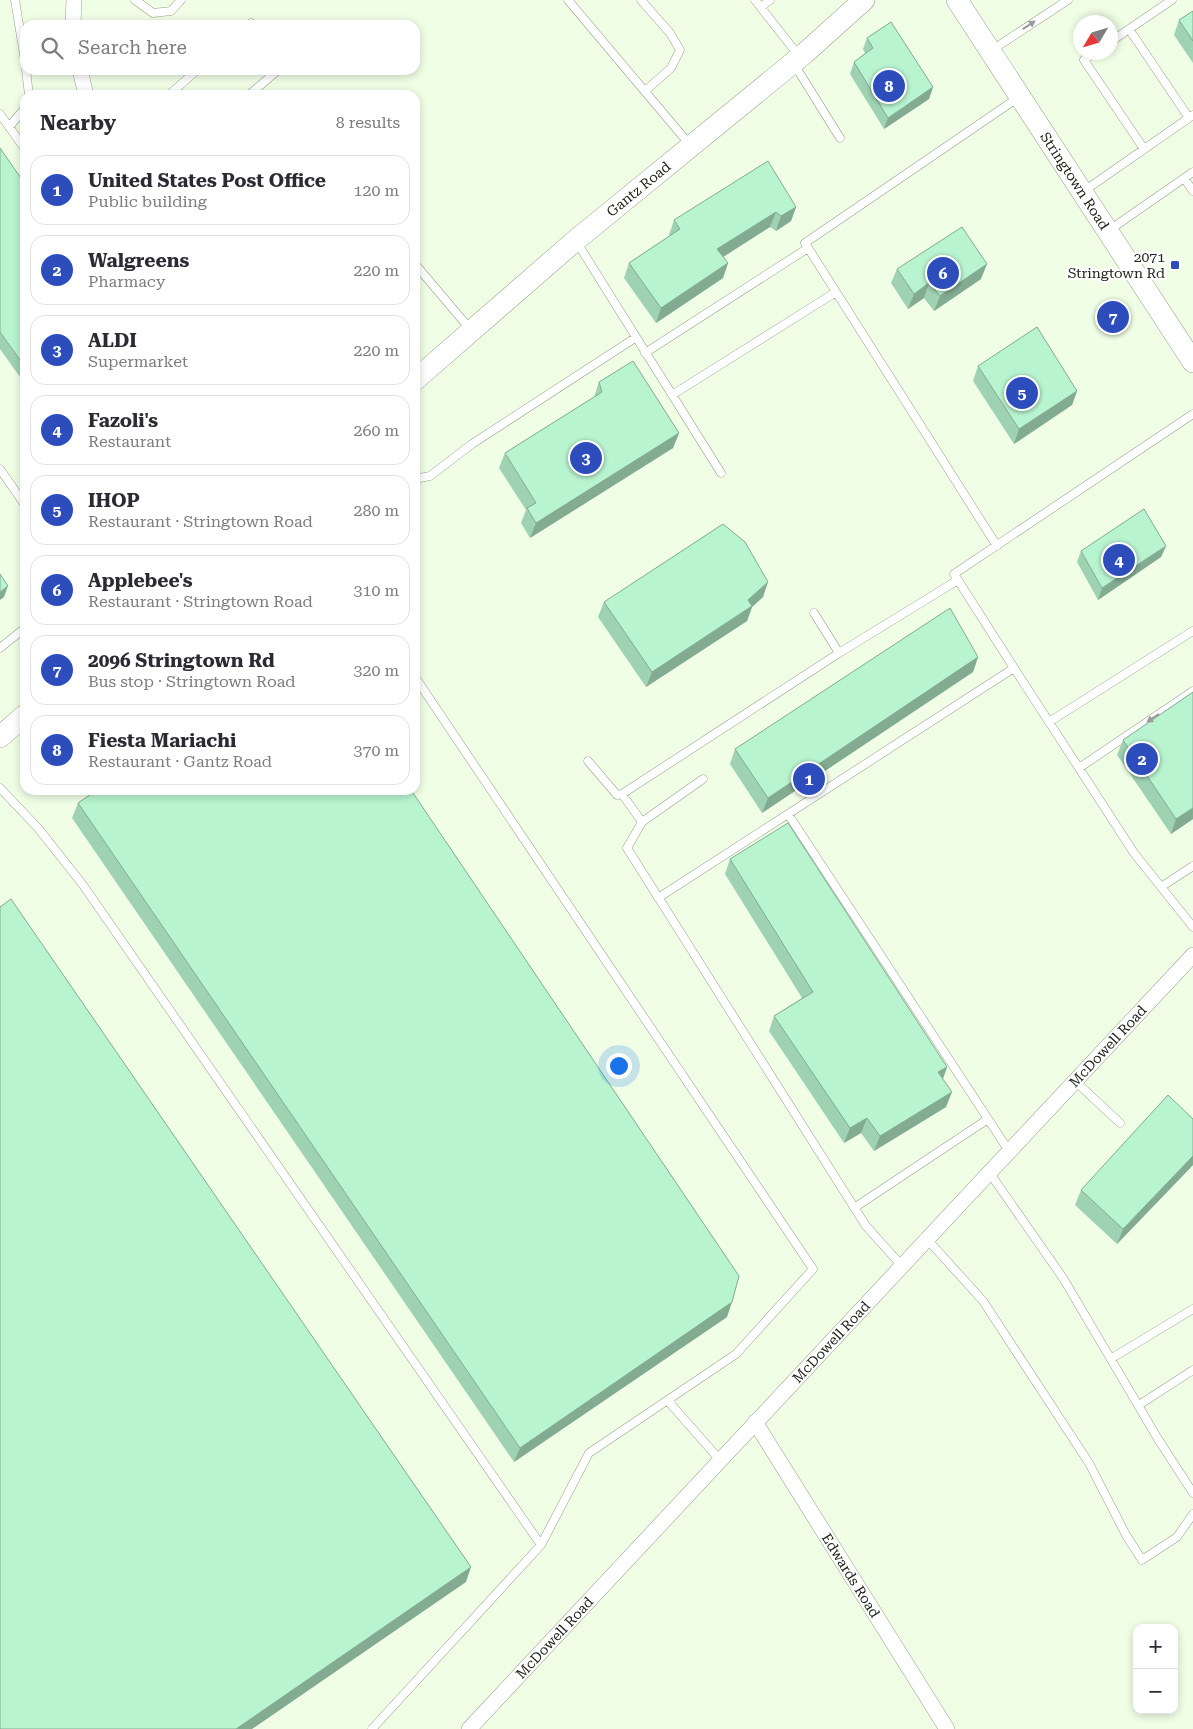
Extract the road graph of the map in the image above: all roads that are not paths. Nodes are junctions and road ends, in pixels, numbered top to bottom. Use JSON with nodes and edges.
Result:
{"nodes":[{"id":1,"x":15,"y":0,"type":"edge"},
{"id":2,"x":74,"y":0,"type":"edge"},
{"id":3,"x":136,"y":0,"type":"edge"},
{"id":4,"x":181,"y":0,"type":"edge"},
{"id":5,"x":568,"y":0,"type":"edge"},
{"id":6,"x":641,"y":0,"type":"edge"},
{"id":7,"x":755,"y":0,"type":"edge"},
{"id":8,"x":770,"y":0,"type":"edge"},
{"id":9,"x":864,"y":0,"type":"edge"},
{"id":10,"x":957,"y":0,"type":"edge"},
{"id":11,"x":1172,"y":0,"type":"edge"},
{"id":12,"x":1062,"y":2,"type":"edge"},
{"id":13,"x":761,"y":6,"type":"junction"},
{"id":14,"x":73,"y":20,"type":"edge"},
{"id":15,"x":1129,"y":29,"type":"junction"},
{"id":16,"x":20,"y":30,"type":"edge"},
{"id":17,"x":1118,"y":37,"type":"edge"},
{"id":18,"x":990,"y":51,"type":"junction"},
{"id":19,"x":797,"y":60,"type":"junction"},
{"id":20,"x":1084,"y":60,"type":"edge"},
{"id":21,"x":27,"y":75,"type":"edge"},
{"id":22,"x":81,"y":75,"type":"edge"},
{"id":23,"x":191,"y":75,"type":"edge"},
{"id":24,"x":272,"y":75,"type":"edge"},
{"id":25,"x":28,"y":90,"type":"edge"},
{"id":26,"x":85,"y":90,"type":"edge"},
{"id":27,"x":175,"y":90,"type":"edge"},
{"id":28,"x":255,"y":90,"type":"edge"},
{"id":29,"x":645,"y":92,"type":"junction"},
{"id":30,"x":1020,"y":96,"type":"junction"},
{"id":31,"x":0,"y":114,"type":"edge"},
{"id":32,"x":20,"y":114,"type":"edge"},
{"id":33,"x":1191,"y":116,"type":"edge"},
{"id":34,"x":9,"y":127,"type":"junction"},
{"id":35,"x":840,"y":138,"type":"dead end"},
{"id":36,"x":20,"y":141,"type":"edge"},
{"id":37,"x":691,"y":146,"type":"junction"},
{"id":38,"x":1144,"y":149,"type":"junction"},
{"id":39,"x":1193,"y":172,"type":"edge"},
{"id":40,"x":1184,"y":178,"type":"junction"},
{"id":41,"x":1193,"y":191,"type":"edge"},
{"id":42,"x":1082,"y":192,"type":"junction"},
{"id":43,"x":1108,"y":231,"type":"junction"},
{"id":44,"x":576,"y":240,"type":"junction"},
{"id":45,"x":808,"y":248,"type":"junction"},
{"id":46,"x":420,"y":272,"type":"edge"},
{"id":47,"x":836,"y":292,"type":"junction"},
{"id":48,"x":471,"y":331,"type":"junction"},
{"id":49,"x":635,"y":338,"type":"junction"},
{"id":50,"x":645,"y":353,"type":"junction"},
{"id":51,"x":1193,"y":362,"type":"edge"},
{"id":52,"x":420,"y":376,"type":"edge"},
{"id":53,"x":672,"y":395,"type":"junction"},
{"id":54,"x":1193,"y":414,"type":"edge"},
{"id":55,"x":0,"y":469,"type":"edge"},
{"id":56,"x":721,"y":473,"type":"dead end"},
{"id":57,"x":420,"y":478,"type":"edge"},
{"id":58,"x":20,"y":498,"type":"edge"},
{"id":59,"x":997,"y":546,"type":"junction"},
{"id":60,"x":958,"y":580,"type":"junction"},
{"id":61,"x":814,"y":613,"type":"dead end"},
{"id":62,"x":1193,"y":631,"type":"edge"},
{"id":63,"x":20,"y":632,"type":"edge"},
{"id":64,"x":0,"y":648,"type":"edge"},
{"id":65,"x":839,"y":653,"type":"junction"},
{"id":66,"x":1014,"y":668,"type":"junction"},
{"id":67,"x":420,"y":684,"type":"edge"},
{"id":68,"x":1193,"y":691,"type":"edge"},
{"id":69,"x":20,"y":719,"type":"edge"},
{"id":70,"x":1049,"y":722,"type":"junction"},
{"id":71,"x":0,"y":737,"type":"edge"},
{"id":72,"x":588,"y":761,"type":"dead end"},
{"id":73,"x":1080,"y":768,"type":"junction"},
{"id":74,"x":703,"y":779,"type":"dead end"},
{"id":75,"x":0,"y":788,"type":"edge"},
{"id":76,"x":622,"y":794,"type":"junction"},
{"id":77,"x":788,"y":814,"type":"junction"},
{"id":78,"x":642,"y":822,"type":"junction"},
{"id":79,"x":1193,"y":866,"type":"edge"},
{"id":80,"x":1161,"y":888,"type":"junction"},
{"id":81,"x":658,"y":898,"type":"junction"},
{"id":82,"x":1193,"y":927,"type":"edge"},
{"id":83,"x":1193,"y":955,"type":"edge"},
{"id":84,"x":1075,"y":1081,"type":"junction"},
{"id":85,"x":988,"y":1118,"type":"junction"},
{"id":86,"x":1120,"y":1123,"type":"dead end"},
{"id":87,"x":1009,"y":1152,"type":"junction"},
{"id":88,"x":989,"y":1172,"type":"junction"},
{"id":89,"x":854,"y":1208,"type":"junction"},
{"id":90,"x":927,"y":1239,"type":"junction"},
{"id":91,"x":902,"y":1266,"type":"junction"},
{"id":92,"x":1193,"y":1309,"type":"edge"},
{"id":93,"x":1112,"y":1358,"type":"junction"},
{"id":94,"x":1193,"y":1370,"type":"edge"},
{"id":95,"x":668,"y":1400,"type":"junction"},
{"id":96,"x":1139,"y":1405,"type":"junction"},
{"id":97,"x":755,"y":1422,"type":"junction"},
{"id":98,"x":720,"y":1460,"type":"junction"},
{"id":99,"x":1193,"y":1493,"type":"edge"},
{"id":100,"x":1193,"y":1514,"type":"edge"},
{"id":101,"x":542,"y":1546,"type":"junction"},
{"id":102,"x":372,"y":1729,"type":"edge"},
{"id":103,"x":469,"y":1729,"type":"edge"},
{"id":104,"x":947,"y":1729,"type":"edge"}],
"edges":[{"from":1,"to":16,"type":"lane"},
{"from":2,"to":14,"type":"street"},
{"from":3,"to":4,"type":"lane"},
{"from":5,"to":29,"type":"lane"},
{"from":6,"to":29,"type":"lane"},
{"from":7,"to":13,"type":"lane"},
{"from":8,"to":13,"type":"lane"},
{"from":9,"to":19,"type":"main road","name":"Gantz Road"},
{"from":10,"to":18,"type":"main road","name":"Stringtown Road"},
{"from":11,"to":15,"type":"lane"},
{"from":18,"to":12,"type":"lane","one_way":true},
{"from":13,"to":19,"type":"lane"},
{"from":15,"to":17,"type":"lane"},
{"from":15,"to":33,"type":"lane"},
{"from":18,"to":30,"type":"main road","name":"Stringtown Road"},
{"from":19,"to":35,"type":"lane"},
{"from":19,"to":37,"type":"main road","name":"Gantz Road"},
{"from":20,"to":38,"type":"lane"},
{"from":21,"to":25,"type":"lane"},
{"from":22,"to":26,"type":"street"},
{"from":23,"to":27,"type":"lane"},
{"from":24,"to":28,"type":"lane"},
{"from":29,"to":37,"type":"lane"},
{"from":30,"to":42,"type":"main road","name":"Stringtown Road"},
{"from":30,"to":45,"type":"lane"},
{"from":31,"to":34,"type":"lane"},
{"from":32,"to":34,"type":"lane"},
{"from":33,"to":38,"type":"lane"},
{"from":34,"to":36,"type":"lane"},
{"from":37,"to":44,"type":"main road","name":"Gantz Road"},
{"from":38,"to":42,"type":"lane"},
{"from":39,"to":40,"type":"lane"},
{"from":40,"to":41,"type":"lane"},
{"from":40,"to":43,"type":"lane"},
{"from":42,"to":43,"type":"main road","name":"Stringtown Road"},
{"from":43,"to":51,"type":"main road","name":"Stringtown Road"},
{"from":44,"to":48,"type":"main road","name":"Gantz Road"},
{"from":44,"to":49,"type":"lane"},
{"from":45,"to":47,"type":"lane"},
{"from":45,"to":50,"type":"lane"},
{"from":46,"to":48,"type":"lane"},
{"from":47,"to":53,"type":"lane"},
{"from":47,"to":59,"type":"lane"},
{"from":48,"to":52,"type":"main road","name":"Gantz Road"},
{"from":49,"to":50,"type":"lane"},
{"from":49,"to":57,"type":"lane"},
{"from":50,"to":53,"type":"lane"},
{"from":53,"to":56,"type":"lane"},
{"from":54,"to":59,"type":"lane"},
{"from":55,"to":58,"type":"lane"},
{"from":59,"to":60,"type":"lane"},
{"from":60,"to":65,"type":"lane"},
{"from":60,"to":66,"type":"lane"},
{"from":61,"to":65,"type":"lane"},
{"from":62,"to":70,"type":"lane"},
{"from":63,"to":64,"type":"lane"},
{"from":65,"to":76,"type":"lane"},
{"from":66,"to":70,"type":"lane"},
{"from":66,"to":77,"type":"lane"},
{"from":67,"to":95,"type":"lane"},
{"from":68,"to":73,"type":"lane","one_way":true},
{"from":69,"to":71,"type":"main road"},
{"from":70,"to":73,"type":"lane"},
{"from":72,"to":76,"type":"lane"},
{"from":73,"to":80,"type":"lane"},
{"from":74,"to":78,"type":"lane"},
{"from":75,"to":101,"type":"lane"},
{"from":76,"to":78,"type":"lane"},
{"from":77,"to":81,"type":"lane"},
{"from":77,"to":85,"type":"lane"},
{"from":78,"to":81,"type":"lane"},
{"from":79,"to":80,"type":"lane"},
{"from":80,"to":82,"type":"lane"},
{"from":81,"to":89,"type":"lane"},
{"from":83,"to":84,"type":"street","name":"McDowell Road"},
{"from":84,"to":86,"type":"lane"},
{"from":84,"to":87,"type":"street","name":"McDowell Road"},
{"from":85,"to":87,"type":"lane"},
{"from":85,"to":89,"type":"lane"},
{"from":87,"to":88,"type":"street","name":"McDowell Road"},
{"from":88,"to":90,"type":"street","name":"McDowell Road"},
{"from":88,"to":93,"type":"lane"},
{"from":89,"to":91,"type":"lane"},
{"from":90,"to":91,"type":"street","name":"McDowell Road"},
{"from":90,"to":100,"type":"lane"},
{"from":91,"to":97,"type":"street","name":"McDowell Road"},
{"from":92,"to":93,"type":"lane"},
{"from":93,"to":96,"type":"lane"},
{"from":94,"to":96,"type":"lane"},
{"from":95,"to":98,"type":"lane"},
{"from":95,"to":101,"type":"lane"},
{"from":96,"to":99,"type":"lane"},
{"from":97,"to":98,"type":"street","name":"McDowell Road"},
{"from":97,"to":104,"type":"street","name":"Edwards Road"},
{"from":98,"to":103,"type":"street","name":"McDowell Road"},
{"from":101,"to":102,"type":"lane"}]}
